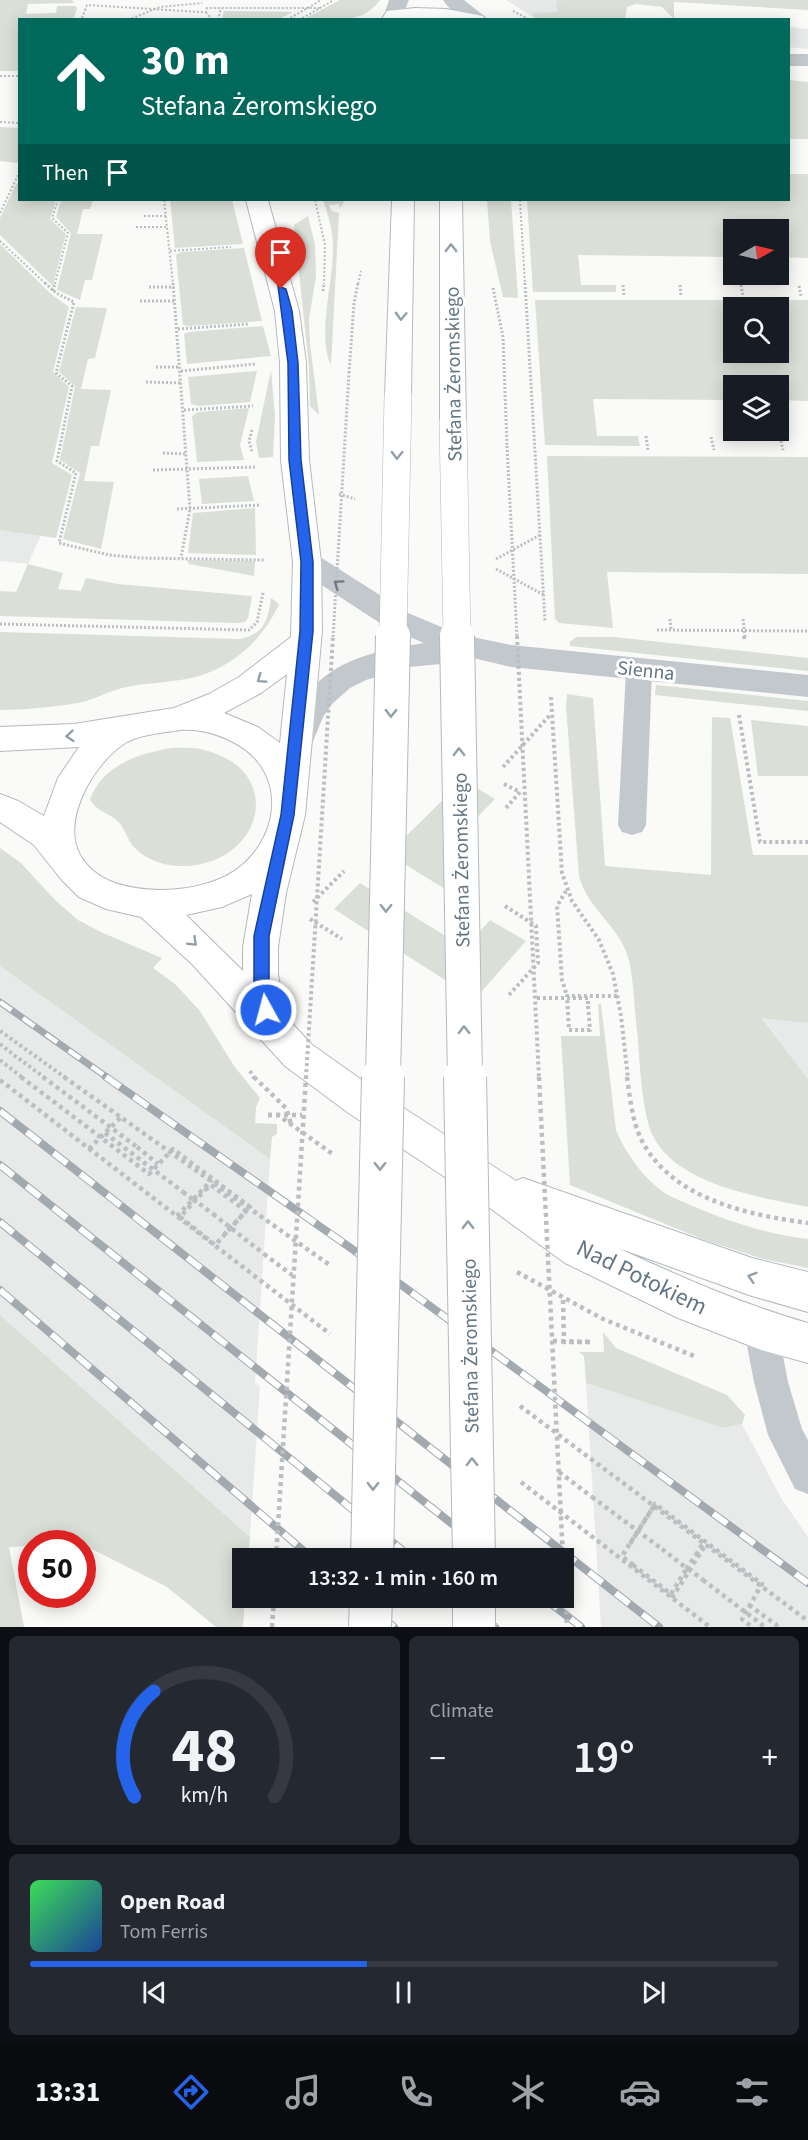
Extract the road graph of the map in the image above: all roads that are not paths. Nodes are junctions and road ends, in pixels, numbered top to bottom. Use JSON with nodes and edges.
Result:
{"nodes":[{"id":1,"x":453,"y":0,"type":"edge"},
{"id":2,"x":394,"y":11,"type":"edge"},
{"id":3,"x":465,"y":18,"type":"edge"},
{"id":4,"x":475,"y":18,"type":"edge"},
{"id":5,"x":790,"y":60,"type":"edge"},
{"id":6,"x":808,"y":60,"type":"edge"},
{"id":7,"x":256,"y":201,"type":"edge"},
{"id":8,"x":403,"y":201,"type":"edge"},
{"id":9,"x":451,"y":201,"type":"edge"},
{"id":10,"x":307,"y":562,"type":"junction"},
{"id":11,"x":306,"y":641,"type":"junction"},
{"id":12,"x":485,"y":651,"type":"junction"},
{"id":13,"x":639,"y":670,"type":"junction"},
{"id":14,"x":808,"y":686,"type":"edge"},
{"id":15,"x":185,"y":716,"type":"junction"},
{"id":16,"x":128,"y":728,"type":"junction"},
{"id":17,"x":0,"y":739,"type":"edge"},
{"id":18,"x":292,"y":761,"type":"junction"},
{"id":19,"x":0,"y":807,"type":"edge"},
{"id":20,"x":632,"y":825,"type":"dead end"},
{"id":21,"x":285,"y":826,"type":"junction"},
{"id":22,"x":63,"y":856,"type":"junction"},
{"id":23,"x":149,"y":903,"type":"junction"},
{"id":24,"x":273,"y":1027,"type":"junction"},
{"id":25,"x":489,"y":1184,"type":"junction"},
{"id":26,"x":808,"y":1292,"type":"edge"},
{"id":27,"x":761,"y":1330,"type":"junction"},
{"id":28,"x":808,"y":1343,"type":"edge"},
{"id":29,"x":808,"y":1476,"type":"edge"},
{"id":30,"x":473,"y":1540,"type":"edge"},
{"id":31,"x":372,"y":1548,"type":"edge"},
{"id":32,"x":371,"y":1608,"type":"edge"},
{"id":33,"x":474,"y":1608,"type":"edge"},
{"id":34,"x":370,"y":1627,"type":"edge"},
{"id":35,"x":474,"y":1627,"type":"edge"}],
"edges":[{"from":1,"to":4,"type":"street"},
{"from":2,"to":3,"type":"main road"},
{"from":5,"to":6,"type":"street"},
{"from":7,"to":10,"type":"main road"},
{"from":8,"to":31,"type":"main road","one_way":true,"bridge":true},
{"from":30,"to":9,"type":"main road","name":"Stefana Żeromskiego","one_way":true,"bridge":true},
{"from":10,"to":11,"type":"main road"},
{"from":12,"to":10,"type":"street","name":"Sienna","one_way":true},
{"from":11,"to":15,"type":"main road","one_way":true},
{"from":11,"to":18,"type":"main road"},
{"from":12,"to":13,"type":"street","name":"Sienna"},
{"from":12,"to":18,"type":"street","name":"Sienna"},
{"from":13,"to":14,"type":"street","name":"Sienna"},
{"from":13,"to":20,"type":"lane"},
{"from":15,"to":16,"type":"main road"},
{"from":15,"to":21,"type":"main road"},
{"from":16,"to":17,"type":"main road","one_way":true},
{"from":16,"to":22,"type":"main road"},
{"from":18,"to":21,"type":"main road"},
{"from":19,"to":22,"type":"main road"},
{"from":21,"to":23,"type":"main road"},
{"from":21,"to":24,"type":"main road","name":"Nad Potokiem"},
{"from":22,"to":23,"type":"main road"},
{"from":23,"to":24,"type":"main road","name":"Nad Potokiem","one_way":true},
{"from":24,"to":25,"type":"main road","name":"Nad Potokiem"},
{"from":26,"to":25,"type":"main road","name":"Nad Potokiem","one_way":true},
{"from":25,"to":27,"type":"main road","name":"Nad Potokiem"},
{"from":27,"to":28,"type":"main road","name":"Nad Potokiem"},
{"from":27,"to":29,"type":"lane"},
{"from":32,"to":34,"type":"main road","bridge":true},
{"from":33,"to":35,"type":"main road","bridge":true}]}
